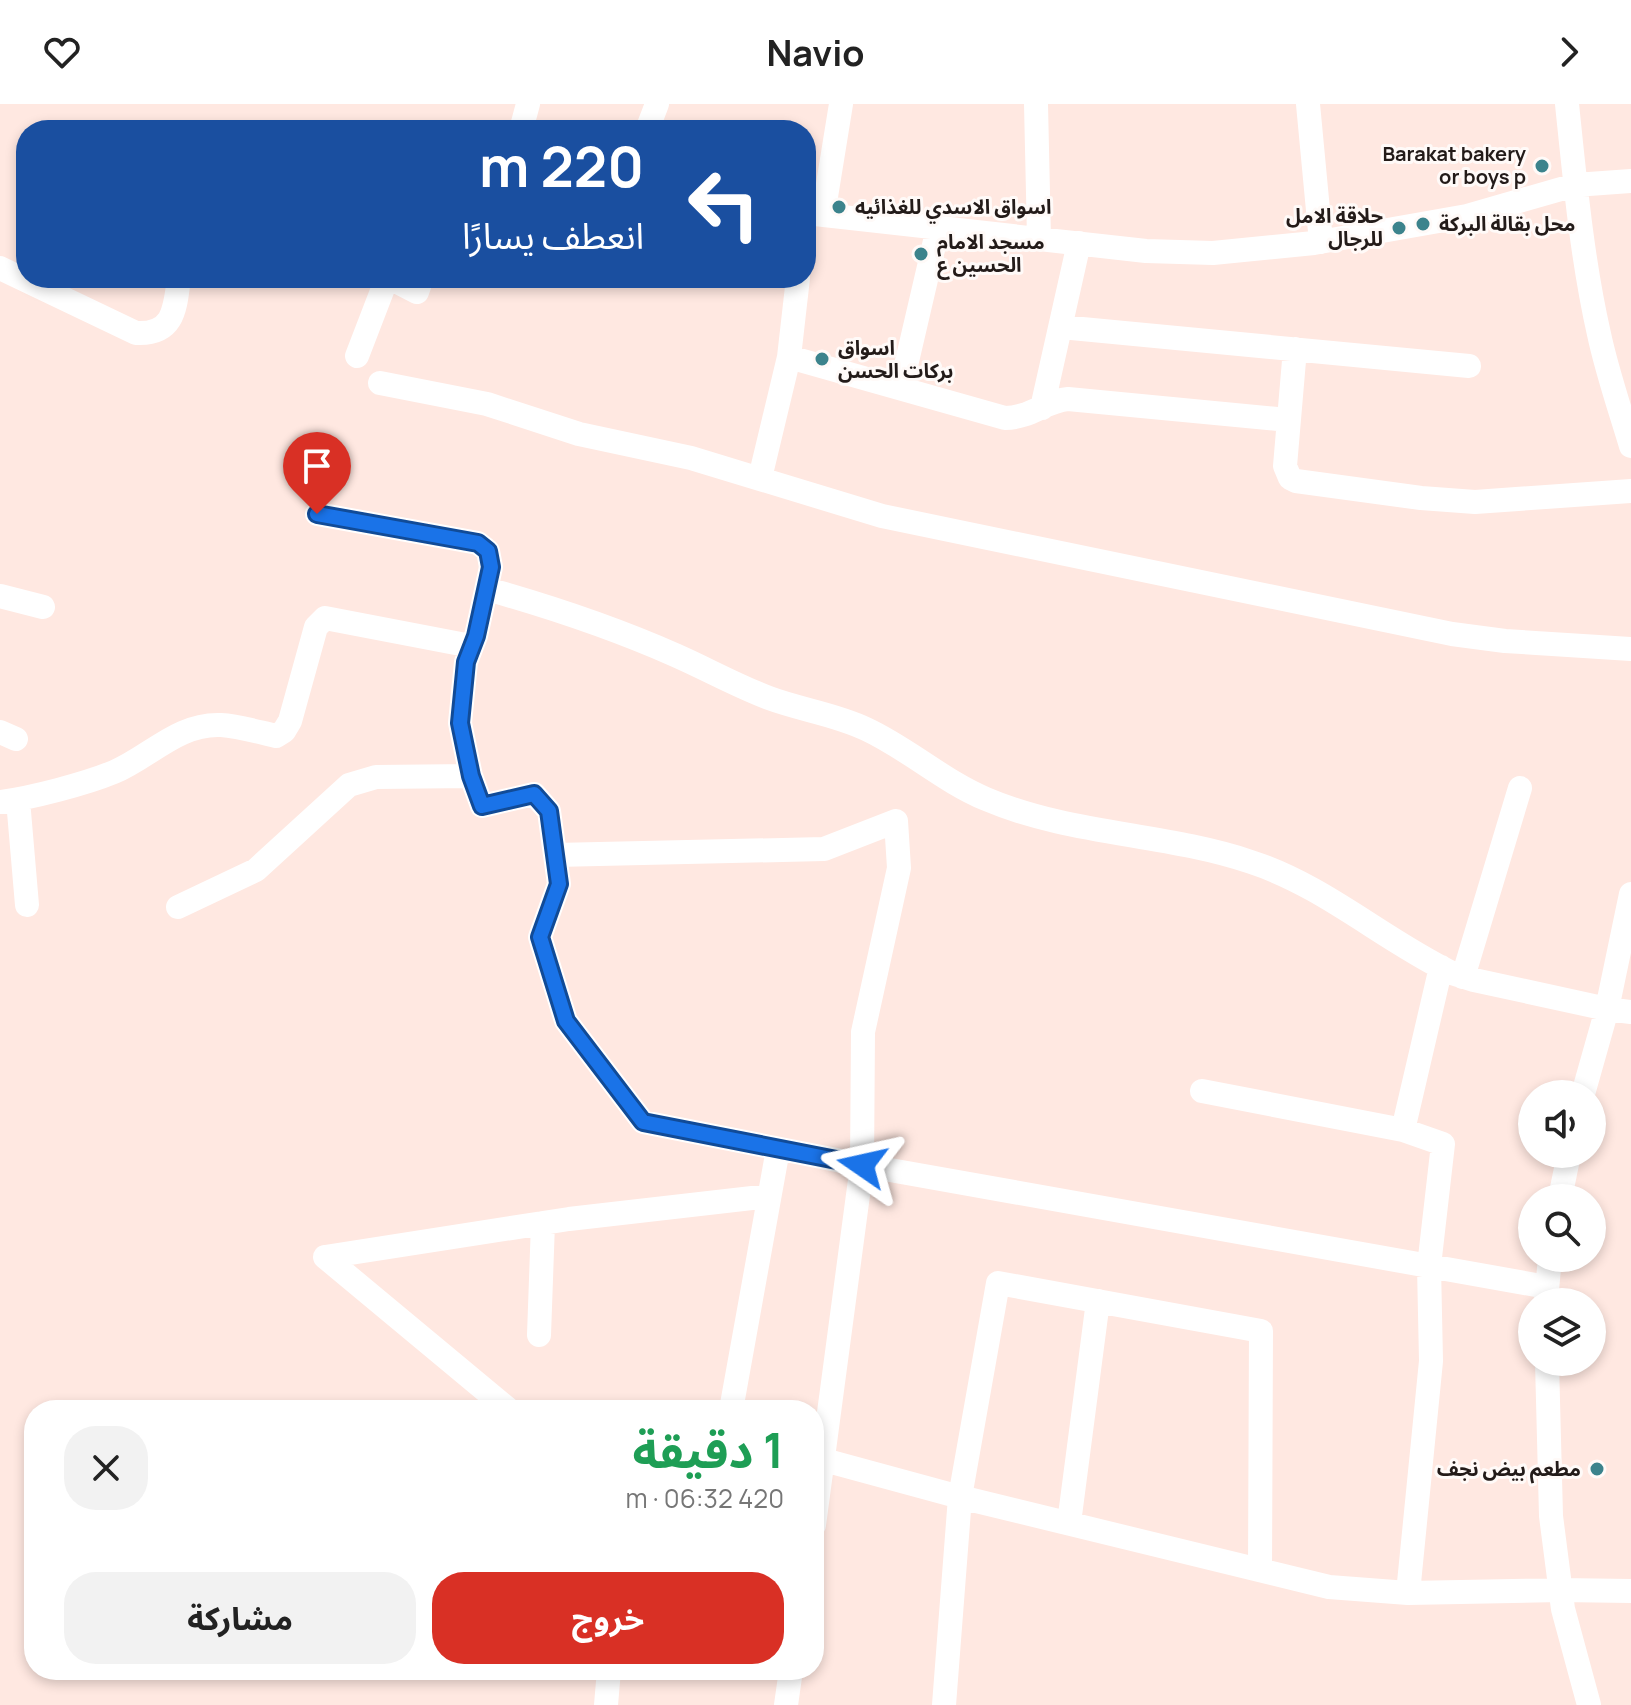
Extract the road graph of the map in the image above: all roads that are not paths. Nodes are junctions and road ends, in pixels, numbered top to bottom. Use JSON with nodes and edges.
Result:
{"nodes":[{"id":1,"x":841,"y":104,"type":"edge"},
{"id":2,"x":1036,"y":104,"type":"edge"},
{"id":3,"x":1308,"y":104,"type":"edge"},
{"id":4,"x":1567,"y":104,"type":"edge"},
{"id":5,"x":1631,"y":181,"type":"edge"},
{"id":6,"x":1575,"y":185,"type":"junction"},
{"id":7,"x":816,"y":210,"type":"edge"},
{"id":8,"x":816,"y":214,"type":"edge"},
{"id":9,"x":938,"y":228,"type":"junction"},
{"id":10,"x":1039,"y":238,"type":"junction"},
{"id":11,"x":1321,"y":242,"type":"junction"},
{"id":12,"x":1079,"y":243,"type":"junction"},
{"id":13,"x":42,"y":288,"type":"edge"},
{"id":14,"x":177,"y":288,"type":"edge"},
{"id":15,"x":384,"y":288,"type":"edge"},
{"id":16,"x":797,"y":288,"type":"edge"},
{"id":17,"x":1061,"y":327,"type":"junction"},
{"id":18,"x":1295,"y":349,"type":"junction"},
{"id":19,"x":357,"y":356,"type":"dead end"},
{"id":20,"x":789,"y":357,"type":"junction"},
{"id":21,"x":1469,"y":366,"type":"dead end"},
{"id":22,"x":380,"y":383,"type":"dead end"},
{"id":23,"x":901,"y":387,"type":"junction"},
{"id":24,"x":1042,"y":408,"type":"junction"},
{"id":25,"x":1288,"y":420,"type":"junction"},
{"id":26,"x":1631,"y":446,"type":"edge"},
{"id":27,"x":760,"y":478,"type":"junction"},
{"id":28,"x":1631,"y":491,"type":"edge"},
{"id":29,"x":317,"y":514,"type":"dead end"},
{"id":30,"x":487,"y":589,"type":"junction"},
{"id":31,"x":0,"y":596,"type":"edge"},
{"id":32,"x":43,"y":607,"type":"dead end"},
{"id":33,"x":471,"y":646,"type":"junction"},
{"id":34,"x":1631,"y":649,"type":"edge"},
{"id":35,"x":471,"y":776,"type":"junction"},
{"id":36,"x":1520,"y":788,"type":"dead end"},
{"id":37,"x":9,"y":801,"type":"edge"},
{"id":38,"x":555,"y":855,"type":"junction"},
{"id":39,"x":1631,"y":894,"type":"edge"},
{"id":40,"x":27,"y":905,"type":"dead end"},
{"id":41,"x":178,"y":907,"type":"dead end"},
{"id":42,"x":1452,"y":972,"type":"junction"},
{"id":43,"x":1619,"y":1011,"type":"edge"},
{"id":44,"x":1589,"y":1080,"type":"edge"},
{"id":45,"x":1202,"y":1091,"type":"dead end"},
{"id":46,"x":1403,"y":1130,"type":"junction"},
{"id":47,"x":778,"y":1149,"type":"junction"},
{"id":48,"x":862,"y":1165,"type":"junction"},
{"id":49,"x":769,"y":1196,"type":"junction"},
{"id":50,"x":543,"y":1223,"type":"junction"},
{"id":51,"x":1429,"y":1266,"type":"junction"},
{"id":52,"x":1522,"y":1288,"type":"edge"},
{"id":53,"x":1098,"y":1301,"type":"junction"},
{"id":54,"x":539,"y":1335,"type":"dead end"},
{"id":55,"x":1547,"y":1376,"type":"edge"},
{"id":56,"x":497,"y":1400,"type":"edge"},
{"id":57,"x":733,"y":1400,"type":"edge"},
{"id":58,"x":824,"y":1460,"type":"joint"},
{"id":59,"x":960,"y":1497,"type":"junction"},
{"id":60,"x":1069,"y":1523,"type":"junction"},
{"id":61,"x":1260,"y":1570,"type":"junction"},
{"id":62,"x":1560,"y":1590,"type":"junction"},
{"id":63,"x":1631,"y":1591,"type":"edge"},
{"id":64,"x":1408,"y":1593,"type":"junction"},
{"id":65,"x":608,"y":1680,"type":"edge"},
{"id":66,"x":790,"y":1680,"type":"edge"},
{"id":67,"x":606,"y":1705,"type":"edge"},
{"id":68,"x":786,"y":1705,"type":"edge"},
{"id":69,"x":944,"y":1705,"type":"edge"},
{"id":70,"x":1589,"y":1705,"type":"edge"}],
"edges":[{"from":1,"to":7,"type":"street"},
{"from":2,"to":10,"type":"street"},
{"from":3,"to":11,"type":"street"},
{"from":4,"to":6,"type":"street"},
{"from":5,"to":6,"type":"street"},
{"from":6,"to":11,"type":"street"},
{"from":6,"to":26,"type":"street"},
{"from":8,"to":9,"type":"street"},
{"from":9,"to":10,"type":"street"},
{"from":9,"to":23,"type":"street"},
{"from":10,"to":12,"type":"street"},
{"from":11,"to":12,"type":"street"},
{"from":12,"to":17,"type":"street"},
{"from":13,"to":14,"type":"street"},
{"from":15,"to":19,"type":"street"},
{"from":16,"to":20,"type":"street"},
{"from":17,"to":18,"type":"street"},
{"from":17,"to":24,"type":"street"},
{"from":18,"to":21,"type":"street"},
{"from":18,"to":25,"type":"street"},
{"from":20,"to":23,"type":"street"},
{"from":20,"to":27,"type":"street"},
{"from":22,"to":27,"type":"street"},
{"from":23,"to":24,"type":"street"},
{"from":24,"to":25,"type":"street"},
{"from":25,"to":28,"type":"street"},
{"from":27,"to":34,"type":"street"},
{"from":29,"to":30,"type":"street"},
{"from":30,"to":33,"type":"street"},
{"from":30,"to":42,"type":"street"},
{"from":31,"to":32,"type":"street"},
{"from":33,"to":35,"type":"street"},
{"from":33,"to":37,"type":"street"},
{"from":35,"to":38,"type":"street"},
{"from":35,"to":41,"type":"street"},
{"from":36,"to":42,"type":"street"},
{"from":37,"to":40,"type":"street"},
{"from":38,"to":47,"type":"street"},
{"from":38,"to":48,"type":"street"},
{"from":39,"to":43,"type":"street"},
{"from":42,"to":43,"type":"street"},
{"from":42,"to":46,"type":"street"},
{"from":43,"to":44,"type":"street"},
{"from":45,"to":46,"type":"street"},
{"from":46,"to":51,"type":"street"},
{"from":47,"to":48,"type":"street"},
{"from":47,"to":49,"type":"street"},
{"from":48,"to":51,"type":"street"},
{"from":48,"to":58,"type":"street"},
{"from":49,"to":50,"type":"street"},
{"from":49,"to":57,"type":"street"},
{"from":50,"to":54,"type":"street"},
{"from":50,"to":56,"type":"street"},
{"from":51,"to":52,"type":"street"},
{"from":51,"to":64,"type":"street"},
{"from":53,"to":59,"type":"street"},
{"from":53,"to":60,"type":"street"},
{"from":53,"to":61,"type":"street"},
{"from":55,"to":62,"type":"street"},
{"from":58,"to":59,"type":"street"},
{"from":59,"to":60,"type":"street"},
{"from":59,"to":69,"type":"street"},
{"from":60,"to":61,"type":"street"},
{"from":61,"to":64,"type":"street"},
{"from":62,"to":63,"type":"street"},
{"from":62,"to":64,"type":"street"},
{"from":62,"to":70,"type":"street"},
{"from":65,"to":67,"type":"street"},
{"from":66,"to":68,"type":"street"}]}
